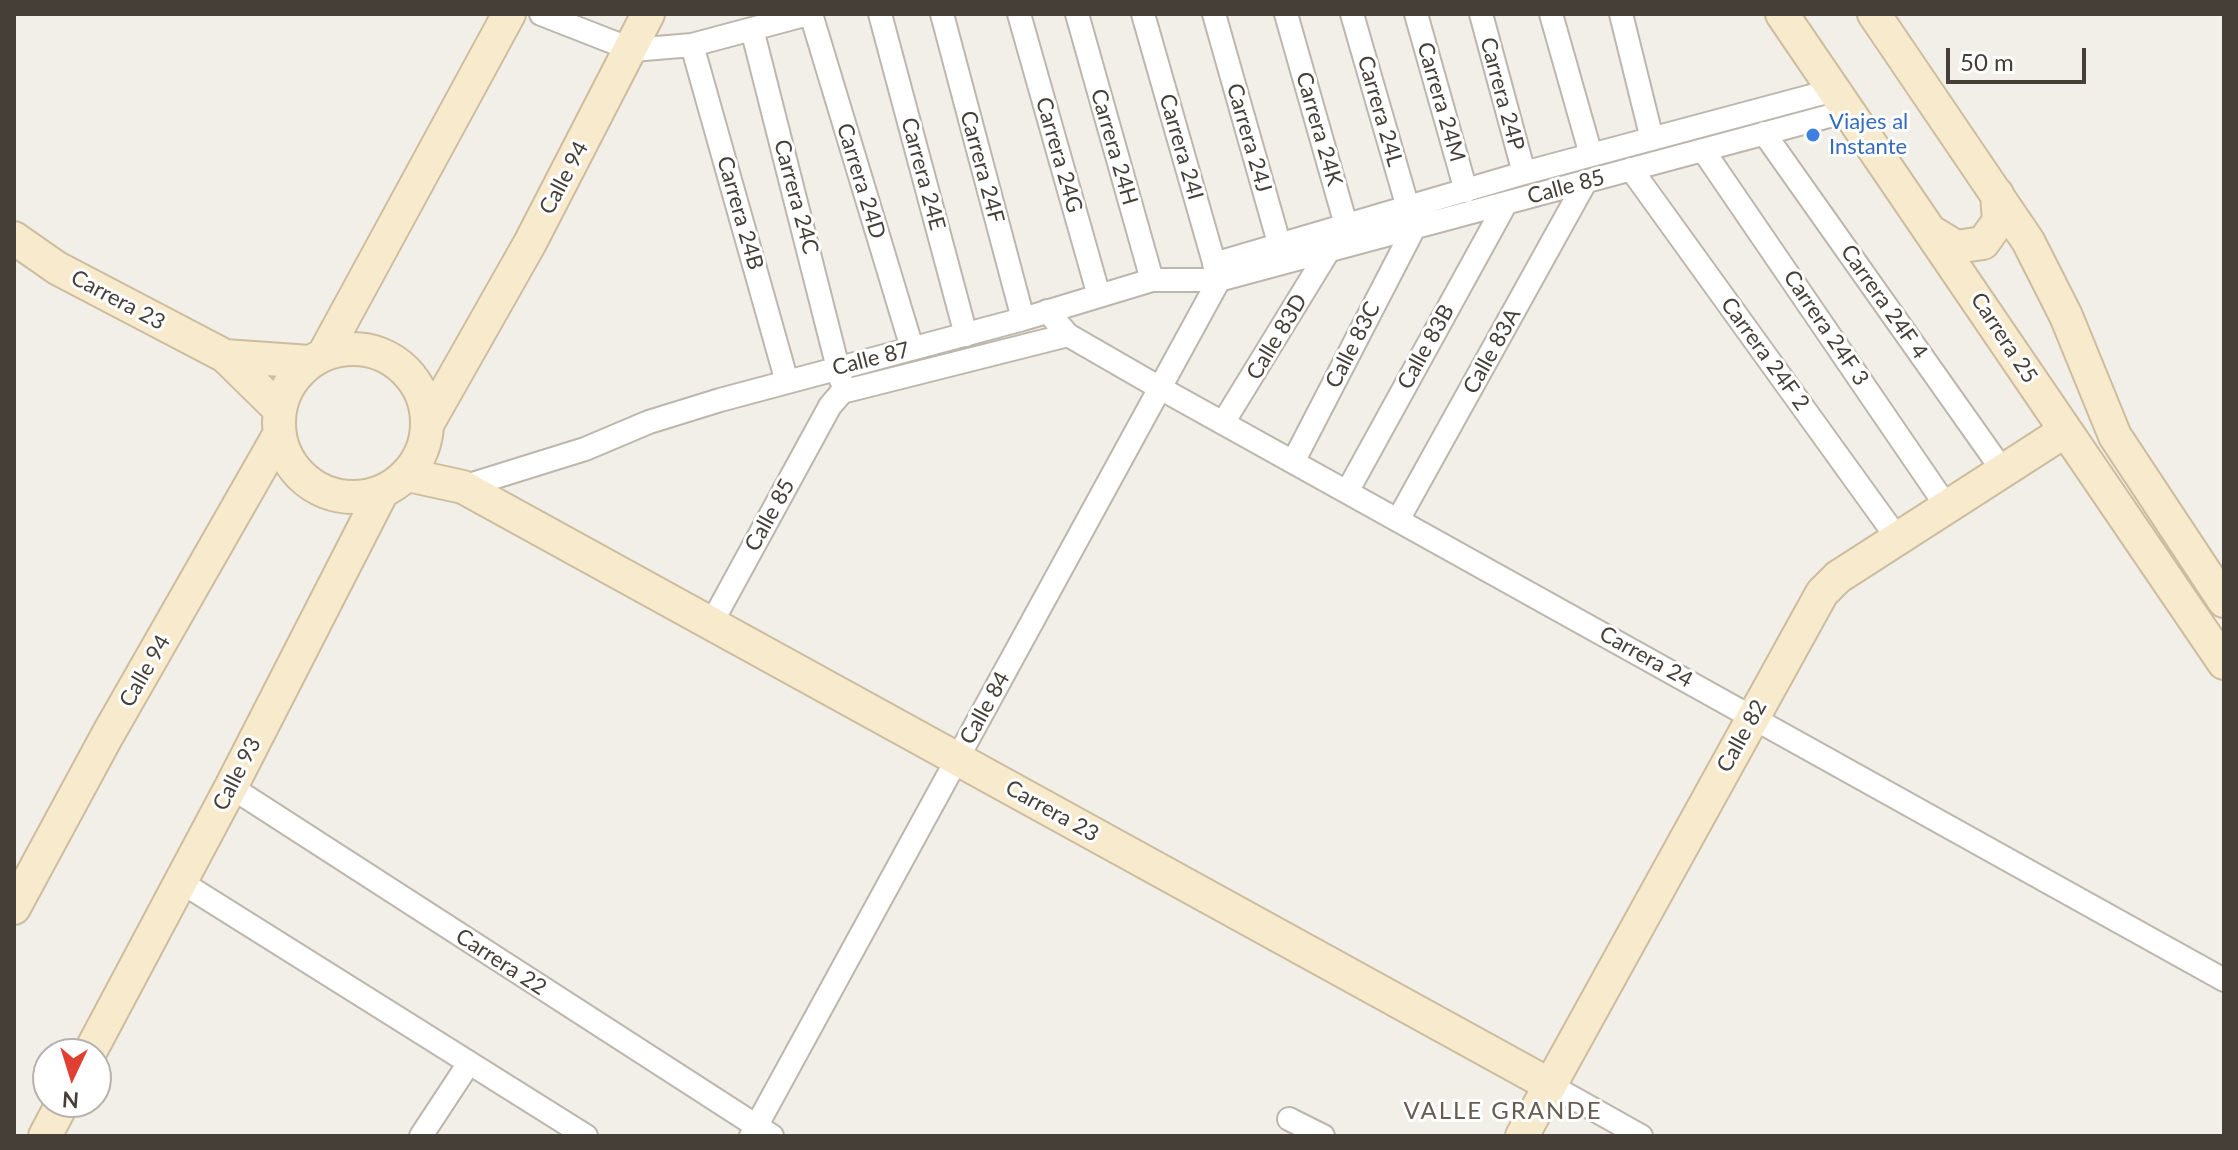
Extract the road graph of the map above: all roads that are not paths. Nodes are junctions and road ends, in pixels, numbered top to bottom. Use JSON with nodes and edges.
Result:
{"nodes":[{"id":1,"x":509,"y":14,"type":"edge"},
{"id":2,"x":541,"y":14,"type":"edge"},
{"id":3,"x":648,"y":14,"type":"edge"},
{"id":4,"x":809,"y":14,"type":"edge"},
{"id":5,"x":880,"y":14,"type":"edge"},
{"id":6,"x":942,"y":14,"type":"edge"},
{"id":7,"x":1019,"y":14,"type":"edge"},
{"id":8,"x":1077,"y":14,"type":"edge"},
{"id":9,"x":1143,"y":14,"type":"edge"},
{"id":10,"x":1214,"y":14,"type":"edge"},
{"id":11,"x":1286,"y":14,"type":"edge"},
{"id":12,"x":1352,"y":14,"type":"edge"},
{"id":13,"x":1416,"y":14,"type":"edge"},
{"id":14,"x":1481,"y":14,"type":"edge"},
{"id":15,"x":1551,"y":14,"type":"edge"},
{"id":16,"x":1621,"y":14,"type":"edge"},
{"id":17,"x":1782,"y":14,"type":"edge"},
{"id":18,"x":1874,"y":14,"type":"edge"},
{"id":19,"x":752,"y":29,"type":"junction"},
{"id":20,"x":692,"y":45,"type":"junction"},
{"id":21,"x":633,"y":50,"type":"junction"},
{"id":22,"x":1841,"y":100,"type":"junction"},
{"id":23,"x":1764,"y":133,"type":"junction"},
{"id":24,"x":1652,"y":139,"type":"junction"},
{"id":25,"x":1703,"y":150,"type":"junction"},
{"id":26,"x":1591,"y":155,"type":"junction"},
{"id":27,"x":1631,"y":169,"type":"junction"},
{"id":28,"x":1524,"y":173,"type":"junction"},
{"id":29,"x":1586,"y":181,"type":"junction"},
{"id":30,"x":1466,"y":191,"type":"junction"},
{"id":31,"x":1997,"y":194,"type":"junction"},
{"id":32,"x":1506,"y":203,"type":"junction"},
{"id":33,"x":1411,"y":218,"type":"junction"},
{"id":34,"x":1933,"y":233,"type":"junction"},
{"id":35,"x":1349,"y":236,"type":"junction"},
{"id":36,"x":14,"y":238,"type":"edge"},
{"id":37,"x":1329,"y":250,"type":"junction"},
{"id":38,"x":1282,"y":254,"type":"junction"},
{"id":39,"x":1216,"y":272,"type":"junction"},
{"id":40,"x":1152,"y":280,"type":"junction"},
{"id":41,"x":1099,"y":296,"type":"junction"},
{"id":42,"x":1047,"y":311,"type":"junction"},
{"id":43,"x":1023,"y":319,"type":"junction"},
{"id":44,"x":966,"y":335,"type":"junction"},
{"id":45,"x":1068,"y":335,"type":"junction"},
{"id":46,"x":912,"y":348,"type":"junction"},
{"id":47,"x":225,"y":356,"type":"junction"},
{"id":48,"x":317,"y":358,"type":"junction"},
{"id":49,"x":840,"y":366,"type":"junction"},
{"id":50,"x":787,"y":382,"type":"junction"},
{"id":51,"x":1160,"y":388,"type":"junction"},
{"id":52,"x":836,"y":399,"type":"junction"},
{"id":53,"x":279,"y":422,"type":"junction"},
{"id":54,"x":1223,"y":423,"type":"junction"},
{"id":55,"x":428,"y":427,"type":"junction"},
{"id":56,"x":2065,"y":431,"type":"junction"},
{"id":57,"x":1293,"y":462,"type":"junction"},
{"id":58,"x":2003,"y":471,"type":"junction"},
{"id":59,"x":395,"y":484,"type":"junction"},
{"id":60,"x":463,"y":487,"type":"junction"},
{"id":61,"x":1347,"y":492,"type":"junction"},
{"id":62,"x":1947,"y":507,"type":"junction"},
{"id":63,"x":1398,"y":520,"type":"junction"},
{"id":64,"x":1898,"y":539,"type":"junction"},
{"id":65,"x":2224,"y":601,"type":"edge"},
{"id":66,"x":711,"y":624,"type":"junction"},
{"id":67,"x":2224,"y":663,"type":"edge"},
{"id":68,"x":1753,"y":716,"type":"junction"},
{"id":69,"x":957,"y":759,"type":"junction"},
{"id":70,"x":231,"y":787,"type":"junction"},
{"id":71,"x":181,"y":882,"type":"junction"},
{"id":72,"x":14,"y":908,"type":"edge"},
{"id":73,"x":2224,"y":980,"type":"edge"},
{"id":74,"x":98,"y":1038,"type":"edge"},
{"id":75,"x":469,"y":1063,"type":"junction"},
{"id":76,"x":1550,"y":1085,"type":"junction"},
{"id":77,"x":55,"y":1118,"type":"edge"},
{"id":78,"x":1289,"y":1119,"type":"dead end"},
{"id":79,"x":760,"y":1133,"type":"edge"},
{"id":80,"x":45,"y":1136,"type":"edge"},
{"id":81,"x":421,"y":1136,"type":"edge"},
{"id":82,"x":586,"y":1136,"type":"edge"},
{"id":83,"x":1323,"y":1136,"type":"edge"},
{"id":84,"x":1522,"y":1136,"type":"edge"},
{"id":85,"x":1641,"y":1136,"type":"edge"}],
"edges":[{"from":1,"to":48,"type":"street"},
{"from":2,"to":21,"type":"street"},
{"from":3,"to":21,"type":"street","name":"Calle 94"},
{"from":4,"to":19,"type":"street"},
{"from":4,"to":46,"type":"street","name":"Carrera 24D"},
{"from":5,"to":44,"type":"street","name":"Carrera 24E"},
{"from":6,"to":43,"type":"street","name":"Carrera 24F"},
{"from":7,"to":41,"type":"street","name":"Carrera 24G"},
{"from":8,"to":40,"type":"street","name":"Carrera 24H"},
{"from":9,"to":39,"type":"street","name":"Carrera 24I"},
{"from":10,"to":38,"type":"street","name":"Carrera 24J"},
{"from":11,"to":35,"type":"street","name":"Carrera 24K"},
{"from":12,"to":33,"type":"street","name":"Carrera 24L"},
{"from":13,"to":30,"type":"street","name":"Carrera 24M"},
{"from":14,"to":28,"type":"street","name":"Carrera 24P"},
{"from":15,"to":26,"type":"street"},
{"from":16,"to":24,"type":"street"},
{"from":17,"to":22,"type":"street","name":"Carrera 25"},
{"from":18,"to":31,"type":"street"},
{"from":19,"to":20,"type":"street"},
{"from":19,"to":49,"type":"street","name":"Carrera 24C"},
{"from":20,"to":21,"type":"street"},
{"from":20,"to":50,"type":"street","name":"Carrera 24B"},
{"from":21,"to":55,"type":"street","name":"Calle 94"},
{"from":22,"to":23,"type":"street","name":"Calle 85"},
{"from":22,"to":24,"type":"street"},
{"from":22,"to":34,"type":"street","name":"Carrera 25"},
{"from":23,"to":25,"type":"street","name":"Calle 85"},
{"from":23,"to":58,"type":"street","name":"Carrera 24F 4"},
{"from":24,"to":26,"type":"street"},
{"from":25,"to":27,"type":"street","name":"Calle 85"},
{"from":25,"to":62,"type":"street","name":"Carrera 24F 3"},
{"from":26,"to":28,"type":"street"},
{"from":27,"to":29,"type":"street","name":"Calle 85"},
{"from":27,"to":64,"type":"street","name":"Carrera 24F 2"},
{"from":28,"to":30,"type":"street"},
{"from":29,"to":32,"type":"street","name":"Calle 85"},
{"from":29,"to":63,"type":"street","name":"Calle 83A"},
{"from":30,"to":33,"type":"street"},
{"from":31,"to":34,"type":"street"},
{"from":31,"to":65,"type":"street"},
{"from":32,"to":33,"type":"street","name":"Calle 85"},
{"from":32,"to":61,"type":"street","name":"Calle 83B"},
{"from":33,"to":35,"type":"street","name":"Calle 85"},
{"from":33,"to":57,"type":"street","name":"Calle 83C"},
{"from":34,"to":56,"type":"street","name":"Carrera 25"},
{"from":35,"to":37,"type":"street","name":"Calle 85"},
{"from":35,"to":38,"type":"street"},
{"from":36,"to":47,"type":"street","name":"Carrera 23"},
{"from":37,"to":38,"type":"street","name":"Calle 85"},
{"from":37,"to":54,"type":"street","name":"Calle 83D"},
{"from":38,"to":39,"type":"street","name":"Calle 87"},
{"from":39,"to":40,"type":"street","name":"Calle 87"},
{"from":39,"to":51,"type":"street","name":"Calle 84"},
{"from":40,"to":41,"type":"street","name":"Calle 87"},
{"from":41,"to":42,"type":"street","name":"Calle 87"},
{"from":42,"to":43,"type":"street","name":"Calle 87"},
{"from":42,"to":45,"type":"street","name":"Carrera 24"},
{"from":43,"to":44,"type":"street","name":"Calle 87"},
{"from":44,"to":46,"type":"street","name":"Calle 87"},
{"from":45,"to":51,"type":"street","name":"Carrera 24"},
{"from":45,"to":52,"type":"street"},
{"from":46,"to":49,"type":"street","name":"Calle 87"},
{"from":47,"to":48,"type":"street","name":"Carrera 23"},
{"from":47,"to":53,"type":"street","name":"Carrera 23"},
{"from":48,"to":53,"type":"street"},
{"from":48,"to":55,"type":"street"},
{"from":49,"to":50,"type":"street","name":"Calle 87"},
{"from":49,"to":52,"type":"street","name":"Carrera 24C"},
{"from":50,"to":60,"type":"street","name":"Calle 87"},
{"from":51,"to":54,"type":"street","name":"Carrera 24"},
{"from":51,"to":69,"type":"street","name":"Calle 84"},
{"from":52,"to":66,"type":"street","name":"Calle 85"},
{"from":53,"to":59,"type":"street"},
{"from":53,"to":72,"type":"street","name":"Calle 94"},
{"from":54,"to":57,"type":"street","name":"Carrera 24"},
{"from":55,"to":59,"type":"street"},
{"from":55,"to":60,"type":"street","name":"Carrera 23"},
{"from":56,"to":58,"type":"street","name":"Calle 82"},
{"from":56,"to":67,"type":"street","name":"Carrera 25"},
{"from":57,"to":61,"type":"street","name":"Carrera 24"},
{"from":58,"to":62,"type":"street","name":"Calle 82"},
{"from":59,"to":60,"type":"street","name":"Carrera 23"},
{"from":59,"to":70,"type":"street","name":"Calle 93"},
{"from":60,"to":66,"type":"street","name":"Carrera 23"},
{"from":61,"to":63,"type":"street","name":"Carrera 24"},
{"from":62,"to":64,"type":"street","name":"Calle 82"},
{"from":63,"to":68,"type":"street","name":"Carrera 24"},
{"from":64,"to":68,"type":"street","name":"Calle 82"},
{"from":66,"to":69,"type":"street","name":"Carrera 23"},
{"from":68,"to":73,"type":"street","name":"Carrera 24"},
{"from":68,"to":76,"type":"street","name":"Calle 82"},
{"from":69,"to":76,"type":"street","name":"Carrera 23"},
{"from":69,"to":79,"type":"street","name":"Calle 84"},
{"from":70,"to":71,"type":"street","name":"Calle 93"},
{"from":70,"to":79,"type":"street","name":"Carrera 22"},
{"from":71,"to":74,"type":"street","name":"Calle 93"},
{"from":71,"to":75,"type":"street"},
{"from":75,"to":81,"type":"street"},
{"from":75,"to":82,"type":"street"},
{"from":76,"to":84,"type":"street","name":"Calle 82"},
{"from":76,"to":85,"type":"street","name":"Carrera 23"},
{"from":77,"to":80,"type":"street"},
{"from":78,"to":83,"type":"street"}]}
